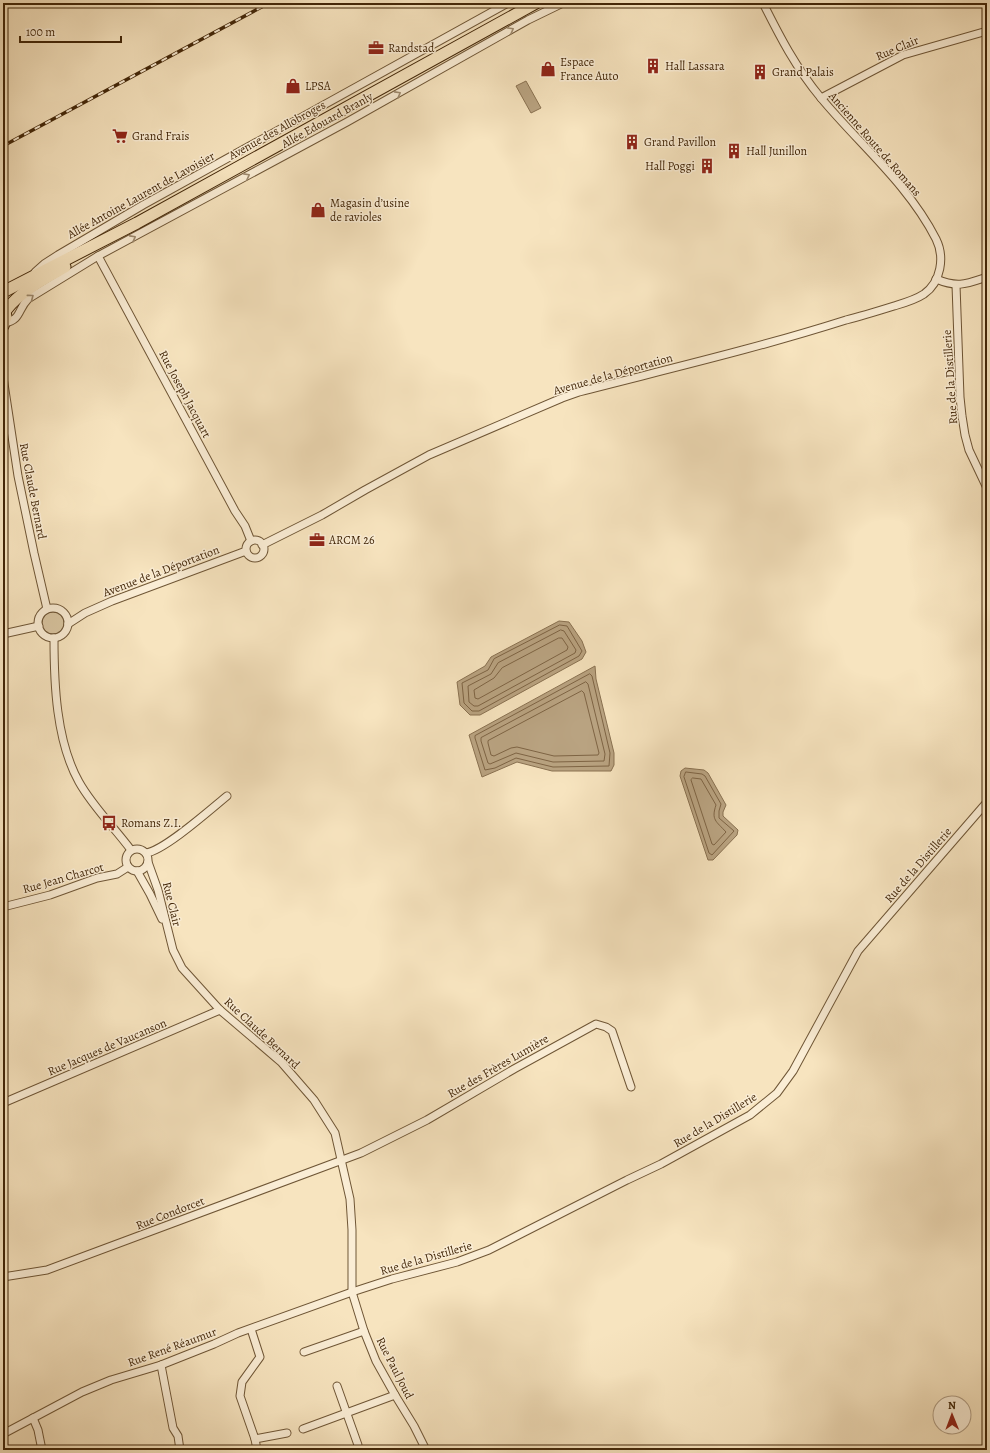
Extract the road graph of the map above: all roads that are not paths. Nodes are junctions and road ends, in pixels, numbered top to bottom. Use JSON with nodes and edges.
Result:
{"nodes":[{"id":1,"x":508,"y":3,"type":"edge"},
{"id":2,"x":536,"y":3,"type":"edge"},
{"id":3,"x":563,"y":3,"type":"edge"},
{"id":4,"x":763,"y":3,"type":"edge"},
{"id":5,"x":987,"y":31,"type":"edge"},
{"id":6,"x":821,"y":98,"type":"junction"},
{"id":7,"x":137,"y":223,"type":"junction"},
{"id":8,"x":98,"y":256,"type":"junction"},
{"id":9,"x":56,"y":260,"type":"junction"},
{"id":10,"x":987,"y":277,"type":"edge"},
{"id":11,"x":936,"y":279,"type":"junction"},
{"id":12,"x":32,"y":282,"type":"junction"},
{"id":13,"x":956,"y":285,"type":"junction"},
{"id":14,"x":3,"y":292,"type":"edge"},
{"id":15,"x":5,"y":306,"type":"edge"},
{"id":16,"x":4,"y":324,"type":"edge"},
{"id":17,"x":3,"y":377,"type":"edge"},
{"id":18,"x":987,"y":488,"type":"edge"},
{"id":19,"x":251,"y":541,"type":"junction"},
{"id":20,"x":262,"y":545,"type":"junction"},
{"id":21,"x":246,"y":551,"type":"junction"},
{"id":22,"x":47,"y":609,"type":"junction"},
{"id":23,"x":85,"y":613,"type":"junction"},
{"id":24,"x":65,"y":614,"type":"junction"},
{"id":25,"x":68,"y":624,"type":"junction"},
{"id":26,"x":39,"y":626,"type":"junction"},
{"id":27,"x":3,"y":634,"type":"edge"},
{"id":28,"x":54,"y":638,"type":"junction"},
{"id":29,"x":227,"y":796,"type":"dead end"},
{"id":30,"x":987,"y":802,"type":"edge"},
{"id":31,"x":131,"y":850,"type":"junction"},
{"id":32,"x":146,"y":853,"type":"junction"},
{"id":33,"x":148,"y":862,"type":"junction"},
{"id":34,"x":128,"y":867,"type":"junction"},
{"id":35,"x":137,"y":871,"type":"junction"},
{"id":36,"x":3,"y":906,"type":"edge"},
{"id":37,"x":168,"y":934,"type":"junction"},
{"id":38,"x":220,"y":1010,"type":"junction"},
{"id":39,"x":631,"y":1087,"type":"dead end"},
{"id":40,"x":3,"y":1103,"type":"edge"},
{"id":41,"x":342,"y":1160,"type":"junction"},
{"id":42,"x":3,"y":1277,"type":"edge"},
{"id":43,"x":352,"y":1292,"type":"junction"},
{"id":44,"x":251,"y":1329,"type":"junction"},
{"id":45,"x":364,"y":1331,"type":"junction"},
{"id":46,"x":304,"y":1352,"type":"dead end"},
{"id":47,"x":161,"y":1365,"type":"junction"},
{"id":48,"x":338,"y":1386,"type":"dead end"},
{"id":49,"x":395,"y":1395,"type":"junction"},
{"id":50,"x":347,"y":1412,"type":"junction"},
{"id":51,"x":33,"y":1418,"type":"junction"},
{"id":52,"x":303,"y":1429,"type":"dead end"},
{"id":53,"x":287,"y":1433,"type":"dead end"},
{"id":54,"x":3,"y":1434,"type":"edge"},
{"id":55,"x":255,"y":1439,"type":"junction"},
{"id":56,"x":358,"y":1445,"type":"dead end"},
{"id":57,"x":42,"y":1450,"type":"edge"},
{"id":58,"x":180,"y":1450,"type":"edge"},
{"id":59,"x":257,"y":1450,"type":"edge"},
{"id":60,"x":426,"y":1450,"type":"edge"}],
"edges":[{"from":1,"to":9,"type":"street","name":"Allée Antoine Laurent de Lavoisier"},
{"from":2,"to":7,"type":"main road","name":"Avenue des Allobroges"},
{"from":8,"to":3,"type":"street","name":"Allée Edouard Branly","one_way":true},
{"from":4,"to":6,"type":"street","name":"Ancienne Route de Romans"},
{"from":5,"to":6,"type":"street","name":"Rue Clair"},
{"from":6,"to":11,"type":"street","name":"Ancienne Route de Romans"},
{"from":7,"to":9,"type":"main road","name":"Avenue des Allobroges"},
{"from":7,"to":12,"type":"main road","name":"Avenue des Allobroges"},
{"from":16,"to":8,"type":"street","name":"Allée Edouard Branly","one_way":true},
{"from":8,"to":19,"type":"street","name":"Rue Joseph Jacquart"},
{"from":9,"to":12,"type":"main road","name":"Avenue des Allobroges"},
{"from":10,"to":13,"type":"street"},
{"from":11,"to":13,"type":"street"},
{"from":11,"to":20,"type":"street","name":"Avenue de la Déportation"},
{"from":12,"to":14,"type":"main road","name":"Avenue des Allobroges"},
{"from":12,"to":15,"type":"main road","name":"Avenue des Allobroges"},
{"from":13,"to":18,"type":"street","name":"Rue de la Distillerie"},
{"from":15,"to":16,"type":"main road"},
{"from":17,"to":22,"type":"street","name":"Rue Claude Bernard"},
{"from":19,"to":20,"type":"street"},
{"from":19,"to":21,"type":"street"},
{"from":20,"to":21,"type":"street"},
{"from":21,"to":23,"type":"street","name":"Avenue de la Déportation"},
{"from":22,"to":24,"type":"street"},
{"from":22,"to":26,"type":"street"},
{"from":23,"to":24,"type":"street"},
{"from":23,"to":25,"type":"street"},
{"from":24,"to":25,"type":"street"},
{"from":25,"to":28,"type":"street"},
{"from":26,"to":27,"type":"street"},
{"from":26,"to":28,"type":"street"},
{"from":28,"to":31,"type":"street"},
{"from":29,"to":32,"type":"street"},
{"from":30,"to":43,"type":"street","name":"Rue de la Distillerie"},
{"from":31,"to":32,"type":"street"},
{"from":31,"to":34,"type":"street"},
{"from":32,"to":33,"type":"street"},
{"from":33,"to":35,"type":"street"},
{"from":33,"to":37,"type":"street","name":"Rue Clair"},
{"from":34,"to":35,"type":"street"},
{"from":34,"to":36,"type":"street","name":"Rue Jean Charcot"},
{"from":35,"to":37,"type":"street","name":"Rue Clair"},
{"from":37,"to":38,"type":"street","name":"Rue Claude Bernard"},
{"from":38,"to":40,"type":"street","name":"Rue Jacques de Vaucanson"},
{"from":38,"to":41,"type":"street","name":"Rue Claude Bernard"},
{"from":39,"to":41,"type":"street","name":"Rue des Frères Lumière"},
{"from":41,"to":42,"type":"street","name":"Rue Condorcet"},
{"from":41,"to":43,"type":"street","name":"Rue Claude Bernard"},
{"from":43,"to":44,"type":"street","name":"Rue René Réaumur"},
{"from":43,"to":45,"type":"street","name":"Rue Paul Joud"},
{"from":44,"to":47,"type":"street","name":"Rue René Réaumur"},
{"from":44,"to":55,"type":"street"},
{"from":45,"to":46,"type":"street"},
{"from":45,"to":49,"type":"street","name":"Rue Paul Joud"},
{"from":47,"to":51,"type":"street","name":"Rue René Réaumur"},
{"from":47,"to":58,"type":"street"},
{"from":48,"to":50,"type":"street"},
{"from":49,"to":50,"type":"street"},
{"from":49,"to":60,"type":"street","name":"Rue Paul Joud"},
{"from":50,"to":52,"type":"street"},
{"from":50,"to":56,"type":"street"},
{"from":51,"to":54,"type":"street","name":"Rue René Réaumur"},
{"from":51,"to":57,"type":"street"},
{"from":53,"to":55,"type":"street"},
{"from":55,"to":59,"type":"street"}]}
